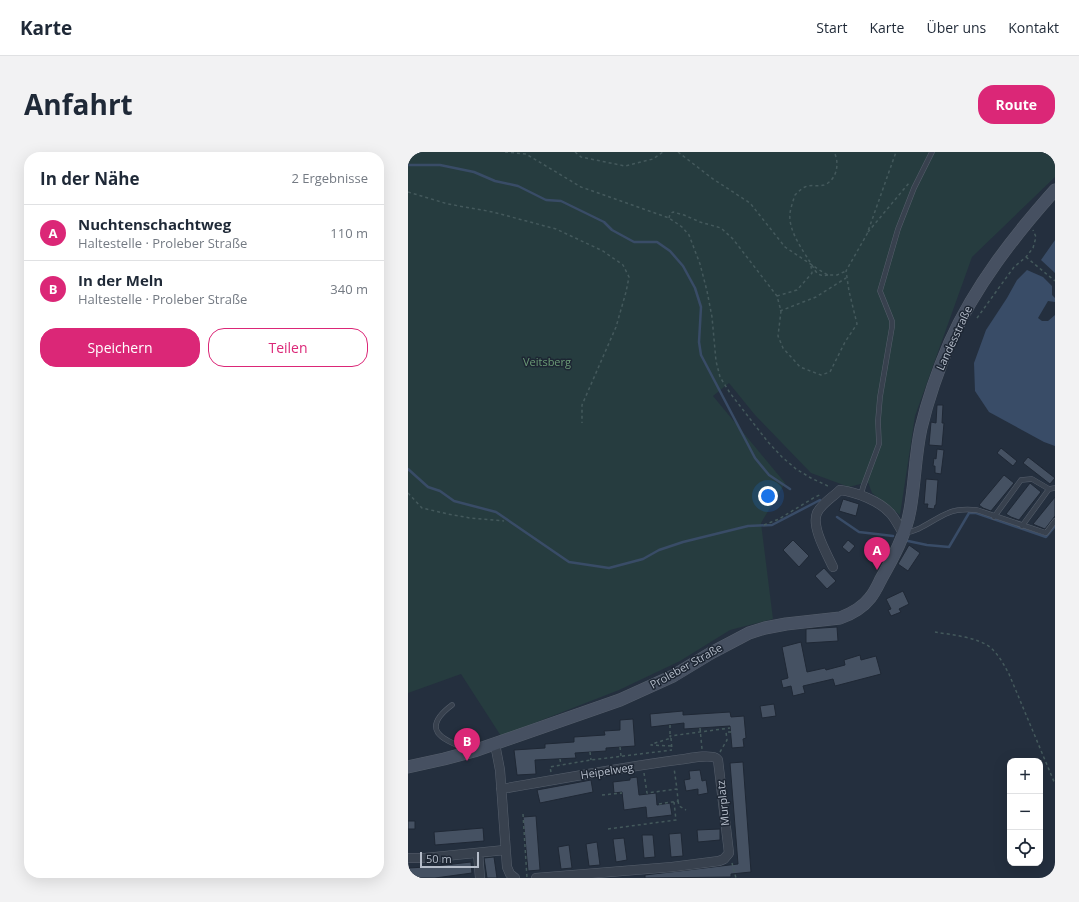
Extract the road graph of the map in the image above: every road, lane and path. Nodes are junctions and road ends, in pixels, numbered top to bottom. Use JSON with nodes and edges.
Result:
{"nodes":[{"id":1,"x":505,"y":152,"type":"edge"},
{"id":2,"x":575,"y":152,"type":"edge"},
{"id":3,"x":663,"y":152,"type":"edge"},
{"id":4,"x":678,"y":152,"type":"edge"},
{"id":5,"x":834,"y":152,"type":"edge"},
{"id":6,"x":896,"y":152,"type":"edge"},
{"id":7,"x":932,"y":152,"type":"edge"},
{"id":8,"x":913,"y":178,"type":"dead end"},
{"id":9,"x":1055,"y":190,"type":"edge"},
{"id":10,"x":408,"y":192,"type":"edge"},
{"id":11,"x":668,"y":218,"type":"junction"},
{"id":12,"x":1028,"y":221,"type":"junction"},
{"id":13,"x":867,"y":234,"type":"junction"},
{"id":14,"x":1026,"y":258,"type":"junction"},
{"id":15,"x":811,"y":264,"type":"junction"},
{"id":16,"x":846,"y":271,"type":"junction"},
{"id":17,"x":828,"y":275,"type":"junction"},
{"id":18,"x":847,"y":277,"type":"junction"},
{"id":19,"x":1055,"y":281,"type":"edge"},
{"id":20,"x":777,"y":296,"type":"junction"},
{"id":21,"x":780,"y":310,"type":"junction"},
{"id":22,"x":977,"y":318,"type":"dead end"},
{"id":23,"x":582,"y":423,"type":"dead end"},
{"id":24,"x":1055,"y":488,"type":"edge"},
{"id":25,"x":1050,"y":489,"type":"junction"},
{"id":26,"x":840,"y":490,"type":"junction"},
{"id":27,"x":408,"y":493,"type":"edge"},
{"id":28,"x":861,"y":495,"type":"junction"},
{"id":29,"x":910,"y":511,"type":"joint"},
{"id":30,"x":994,"y":517,"type":"junction"},
{"id":31,"x":504,"y":520,"type":"dead end"},
{"id":32,"x":1055,"y":521,"type":"edge"},
{"id":33,"x":764,"y":525,"type":"dead end"},
{"id":34,"x":1022,"y":526,"type":"junction"},
{"id":35,"x":903,"y":533,"type":"junction"},
{"id":36,"x":833,"y":567,"type":"dead end"},
{"id":37,"x":935,"y":632,"type":"dead end"},
{"id":38,"x":452,"y":705,"type":"dead end"},
{"id":39,"x":670,"y":725,"type":"dead end"},
{"id":40,"x":700,"y":728,"type":"dead end"},
{"id":41,"x":730,"y":728,"type":"dead end"},
{"id":42,"x":700,"y":732,"type":"junction"},
{"id":43,"x":730,"y":732,"type":"dead end"},
{"id":44,"x":671,"y":737,"type":"junction"},
{"id":45,"x":731,"y":739,"type":"dead end"},
{"id":46,"x":727,"y":740,"type":"junction"},
{"id":47,"x":701,"y":741,"type":"dead end"},
{"id":48,"x":496,"y":744,"type":"junction"},
{"id":49,"x":620,"y":747,"type":"dead end"},
{"id":50,"x":672,"y":750,"type":"dead end"},
{"id":51,"x":474,"y":751,"type":"junction"},
{"id":52,"x":590,"y":752,"type":"dead end"},
{"id":53,"x":621,"y":756,"type":"junction"},
{"id":54,"x":714,"y":757,"type":"junction"},
{"id":55,"x":560,"y":759,"type":"dead end"},
{"id":56,"x":591,"y":760,"type":"junction"},
{"id":57,"x":673,"y":761,"type":"junction"},
{"id":58,"x":561,"y":765,"type":"junction"},
{"id":59,"x":643,"y":765,"type":"junction"},
{"id":60,"x":408,"y":767,"type":"edge"},
{"id":61,"x":552,"y":780,"type":"junction"},
{"id":62,"x":1055,"y":784,"type":"edge"},
{"id":63,"x":501,"y":789,"type":"junction"},
{"id":64,"x":676,"y":789,"type":"junction"},
{"id":65,"x":622,"y":793,"type":"dead end"},
{"id":66,"x":602,"y":795,"type":"dead end"},
{"id":67,"x":678,"y":801,"type":"junction"},
{"id":68,"x":674,"y":802,"type":"junction"},
{"id":69,"x":659,"y":804,"type":"dead end"},
{"id":70,"x":686,"y":810,"type":"dead end"},
{"id":71,"x":523,"y":814,"type":"dead end"},
{"id":72,"x":608,"y":829,"type":"dead end"},
{"id":73,"x":505,"y":850,"type":"junction"},
{"id":74,"x":478,"y":853,"type":"junction"},
{"id":75,"x":728,"y":855,"type":"junction"},
{"id":76,"x":408,"y":858,"type":"edge"},
{"id":77,"x":480,"y":878,"type":"edge"},
{"id":78,"x":515,"y":878,"type":"edge"},
{"id":79,"x":527,"y":878,"type":"edge"},
{"id":80,"x":536,"y":878,"type":"edge"},
{"id":81,"x":736,"y":878,"type":"edge"}],
"edges":[{"from":1,"to":11,"type":"path"},
{"from":2,"to":3,"type":"path"},
{"from":4,"to":15,"type":"path"},
{"from":5,"to":15,"type":"path"},
{"from":6,"to":13,"type":"path"},
{"from":7,"to":28,"type":"lane"},
{"from":8,"to":13,"type":"path"},
{"from":9,"to":12,"type":"main road","name":"Landesstraße"},
{"from":10,"to":23,"type":"path"},
{"from":11,"to":20,"type":"path"},
{"from":11,"to":26,"type":"path"},
{"from":12,"to":14,"type":"path"},
{"from":12,"to":29,"type":"main road","name":"Landesstraße"},
{"from":13,"to":16,"type":"path"},
{"from":14,"to":19,"type":"path"},
{"from":14,"to":22,"type":"path"},
{"from":15,"to":17,"type":"path"},
{"from":15,"to":17,"type":"path"},
{"from":15,"to":20,"type":"path"},
{"from":16,"to":17,"type":"path"},
{"from":16,"to":18,"type":"path"},
{"from":18,"to":21,"type":"path"},
{"from":18,"to":21,"type":"path"},
{"from":20,"to":21,"type":"path"},
{"from":24,"to":25,"type":"lane"},
{"from":25,"to":30,"type":"lane"},
{"from":25,"to":34,"type":"lane"},
{"from":26,"to":28,"type":"street"},
{"from":26,"to":33,"type":"path"},
{"from":26,"to":36,"type":"street"},
{"from":27,"to":31,"type":"path"},
{"from":28,"to":35,"type":"street"},
{"from":29,"to":35,"type":"main road","name":"Proleber Straße"},
{"from":30,"to":34,"type":"lane"},
{"from":30,"to":35,"type":"lane"},
{"from":32,"to":34,"type":"lane"},
{"from":35,"to":48,"type":"main road","name":"Proleber Straße"},
{"from":37,"to":62,"type":"path"},
{"from":38,"to":51,"type":"lane"},
{"from":39,"to":44,"type":"path"},
{"from":40,"to":42,"type":"path"},
{"from":41,"to":42,"type":"path"},
{"from":42,"to":44,"type":"path"},
{"from":42,"to":47,"type":"path"},
{"from":43,"to":46,"type":"path"},
{"from":44,"to":44,"type":"path"},
{"from":45,"to":46,"type":"path"},
{"from":46,"to":54,"type":"path"},
{"from":48,"to":51,"type":"main road","name":"Proleber Straße"},
{"from":48,"to":63,"type":"street"},
{"from":49,"to":53,"type":"path"},
{"from":50,"to":53,"type":"path"},
{"from":51,"to":60,"type":"main road","name":"Proleber Straße"},
{"from":52,"to":56,"type":"path"},
{"from":53,"to":56,"type":"path"},
{"from":54,"to":57,"type":"street","name":"Heipelweg"},
{"from":54,"to":75,"type":"street","name":"Murplatz"},
{"from":55,"to":58,"type":"path"},
{"from":56,"to":58,"type":"path"},
{"from":57,"to":59,"type":"street","name":"Heipelweg"},
{"from":57,"to":64,"type":"path"},
{"from":58,"to":61,"type":"path"},
{"from":59,"to":61,"type":"street","name":"Heipelweg"},
{"from":59,"to":64,"type":"path"},
{"from":61,"to":63,"type":"street","name":"Heipelweg"},
{"from":63,"to":73,"type":"street"},
{"from":64,"to":67,"type":"path"},
{"from":65,"to":66,"type":"path"},
{"from":67,"to":68,"type":"path"},
{"from":67,"to":70,"type":"path"},
{"from":68,"to":69,"type":"path"},
{"from":68,"to":72,"type":"path"},
{"from":71,"to":79,"type":"path"},
{"from":73,"to":74,"type":"street"},
{"from":73,"to":78,"type":"street"},
{"from":74,"to":76,"type":"street"},
{"from":74,"to":77,"type":"street"},
{"from":75,"to":80,"type":"street"},
{"from":75,"to":81,"type":"path"}]}
